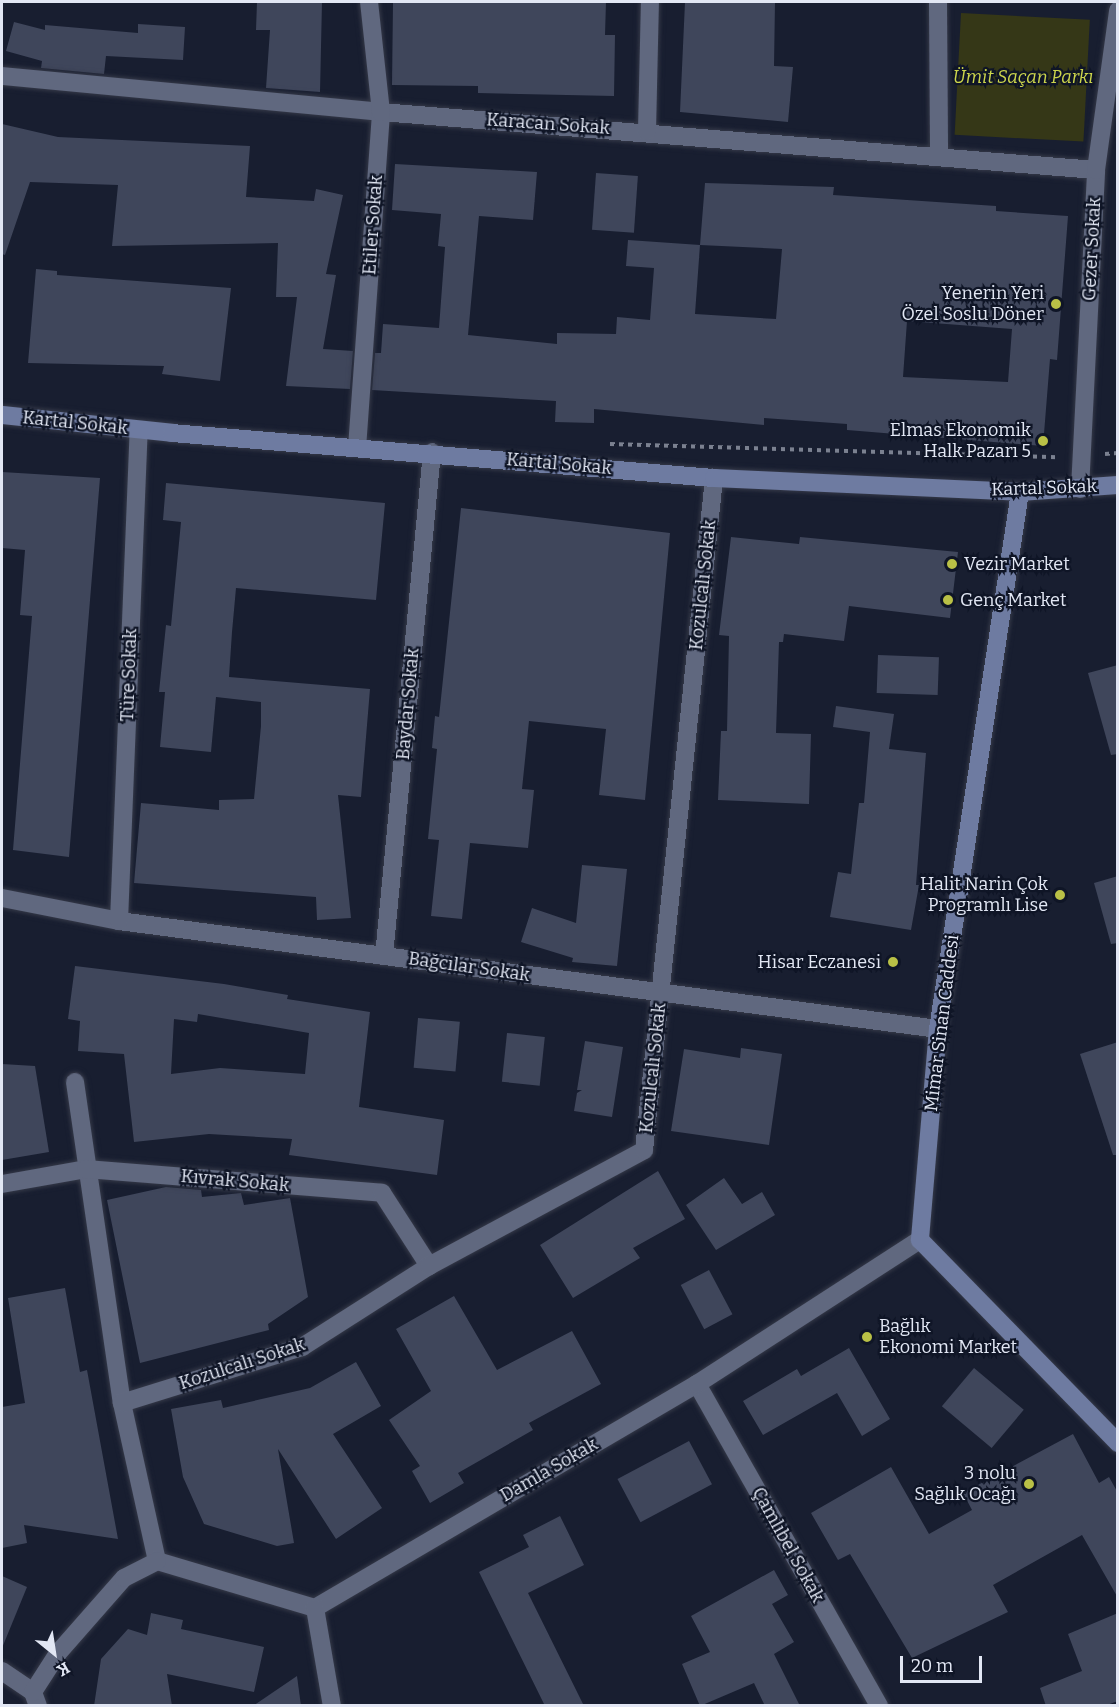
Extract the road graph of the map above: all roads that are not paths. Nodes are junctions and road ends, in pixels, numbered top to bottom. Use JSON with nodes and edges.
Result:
{"nodes":[{"id":1,"x":369,"y":2,"type":"edge"},
{"id":2,"x":650,"y":2,"type":"edge"},
{"id":3,"x":938,"y":2,"type":"edge"},
{"id":4,"x":1118,"y":11,"type":"edge"},
{"id":5,"x":2,"y":76,"type":"edge"},
{"id":6,"x":381,"y":112,"type":"junction"},
{"id":7,"x":647,"y":131,"type":"junction"},
{"id":8,"x":939,"y":155,"type":"junction"},
{"id":9,"x":1096,"y":170,"type":"junction"},
{"id":10,"x":2,"y":415,"type":"edge"},
{"id":11,"x":140,"y":430,"type":"junction"},
{"id":12,"x":357,"y":448,"type":"junction"},
{"id":13,"x":432,"y":452,"type":"junction"},
{"id":14,"x":714,"y":478,"type":"junction"},
{"id":15,"x":1118,"y":485,"type":"edge"},
{"id":16,"x":1080,"y":489,"type":"junction"},
{"id":17,"x":1020,"y":492,"type":"junction"},
{"id":18,"x":2,"y":898,"type":"edge"},
{"id":19,"x":119,"y":921,"type":"junction"},
{"id":20,"x":384,"y":956,"type":"junction"},
{"id":21,"x":662,"y":993,"type":"junction"},
{"id":22,"x":938,"y":1029,"type":"junction"},
{"id":23,"x":75,"y":1083,"type":"dead end"},
{"id":24,"x":86,"y":1169,"type":"junction"},
{"id":25,"x":2,"y":1184,"type":"edge"},
{"id":26,"x":920,"y":1240,"type":"junction"},
{"id":27,"x":429,"y":1266,"type":"junction"},
{"id":28,"x":697,"y":1384,"type":"junction"},
{"id":29,"x":122,"y":1403,"type":"junction"},
{"id":30,"x":1118,"y":1443,"type":"edge"},
{"id":31,"x":157,"y":1561,"type":"junction"},
{"id":32,"x":315,"y":1608,"type":"junction"},
{"id":33,"x":2,"y":1671,"type":"edge"},
{"id":34,"x":36,"y":1699,"type":"edge"},
{"id":35,"x":332,"y":1706,"type":"edge"},
{"id":36,"x":879,"y":1706,"type":"edge"}],
"edges":[{"from":1,"to":6,"type":"street","name":"Etiler Sokak"},
{"from":2,"to":7,"type":"street"},
{"from":3,"to":8,"type":"street"},
{"from":4,"to":9,"type":"street","name":"Gezer Sokak"},
{"from":5,"to":6,"type":"street","name":"Karacan Sokak"},
{"from":6,"to":7,"type":"street","name":"Karacan Sokak"},
{"from":6,"to":12,"type":"street","name":"Etiler Sokak"},
{"from":7,"to":8,"type":"street","name":"Karacan Sokak"},
{"from":8,"to":9,"type":"street","name":"Karacan Sokak"},
{"from":9,"to":16,"type":"street","name":"Gezer Sokak"},
{"from":10,"to":11,"type":"street","name":"Kartal Sokak"},
{"from":11,"to":12,"type":"street","name":"Kartal Sokak"},
{"from":11,"to":19,"type":"street","name":"Türe Sokak"},
{"from":12,"to":13,"type":"street","name":"Kartal Sokak"},
{"from":13,"to":14,"type":"street","name":"Kartal Sokak"},
{"from":13,"to":20,"type":"street","name":"Baydar Sokak"},
{"from":14,"to":17,"type":"street","name":"Kartal Sokak"},
{"from":14,"to":21,"type":"street","name":"Kozulcalı Sokak"},
{"from":15,"to":16,"type":"street","name":"Kartal Sokak"},
{"from":16,"to":17,"type":"street","name":"Kartal Sokak"},
{"from":17,"to":22,"type":"street","name":"Mimar Sinan Caddesi"},
{"from":18,"to":19,"type":"street","name":"Bağcılar Sokak"},
{"from":19,"to":20,"type":"street","name":"Bağcılar Sokak"},
{"from":20,"to":21,"type":"street","name":"Bağcılar Sokak"},
{"from":21,"to":22,"type":"street","name":"Bağcılar Sokak"},
{"from":21,"to":27,"type":"street","name":"Kozulcalı Sokak"},
{"from":22,"to":26,"type":"street","name":"Mimar Sinan Caddesi"},
{"from":23,"to":24,"type":"street"},
{"from":24,"to":25,"type":"street","name":"Kıvrak Sokak"},
{"from":24,"to":27,"type":"street","name":"Kıvrak Sokak"},
{"from":24,"to":29,"type":"street"},
{"from":26,"to":28,"type":"street","name":"Damla Sokak"},
{"from":26,"to":30,"type":"street"},
{"from":27,"to":29,"type":"street","name":"Kozulcalı Sokak"},
{"from":28,"to":32,"type":"street","name":"Damla Sokak"},
{"from":28,"to":36,"type":"street","name":"Çamlıbel Sokak"},
{"from":29,"to":31,"type":"street"},
{"from":31,"to":32,"type":"street"},
{"from":31,"to":34,"type":"street"},
{"from":32,"to":35,"type":"street"},
{"from":33,"to":34,"type":"street"}]}
